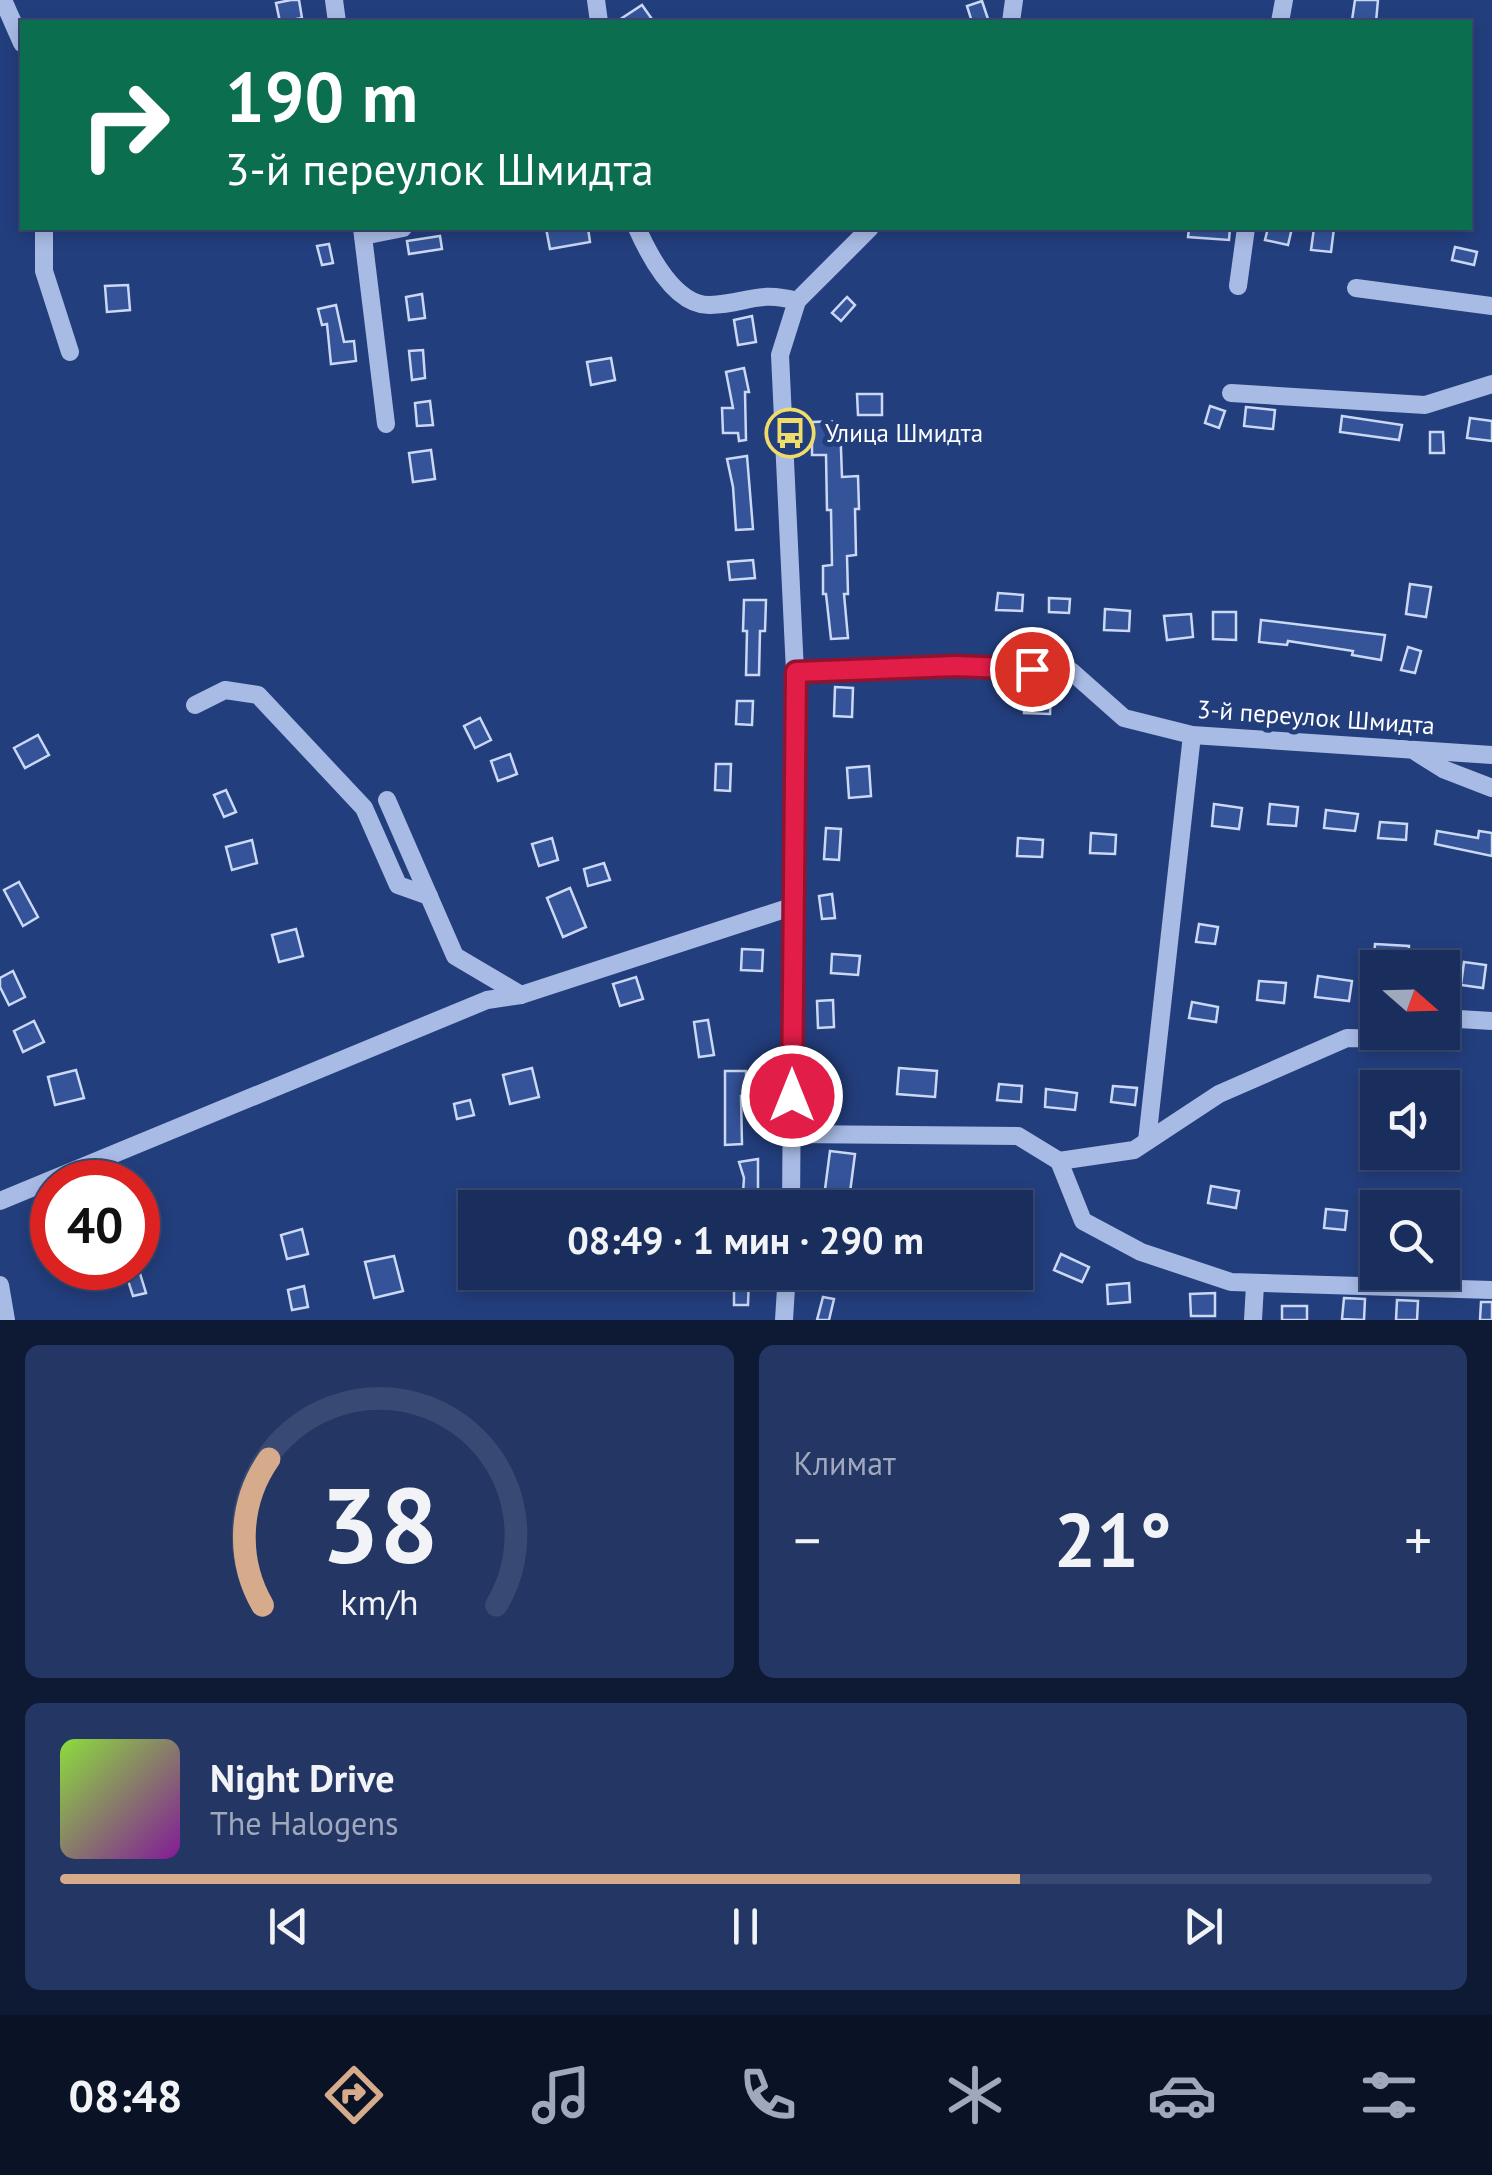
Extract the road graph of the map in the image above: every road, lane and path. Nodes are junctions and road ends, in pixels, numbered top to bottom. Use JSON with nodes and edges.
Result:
{"nodes":[{"id":1,"x":3,"y":0,"type":"edge"},
{"id":2,"x":20,"y":39,"type":"edge"},
{"id":3,"x":44,"y":230,"type":"edge"},
{"id":4,"x":638,"y":230,"type":"edge"},
{"id":5,"x":868,"y":230,"type":"edge"},
{"id":6,"x":1246,"y":230,"type":"edge"},
{"id":7,"x":363,"y":232,"type":"edge"},
{"id":8,"x":1238,"y":286,"type":"dead end"},
{"id":9,"x":1356,"y":288,"type":"dead end"},
{"id":10,"x":797,"y":301,"type":"junction"},
{"id":11,"x":1492,"y":306,"type":"edge"},
{"id":12,"x":70,"y":352,"type":"dead end"},
{"id":13,"x":1492,"y":384,"type":"edge"},
{"id":14,"x":1232,"y":394,"type":"dead end"},
{"id":15,"x":386,"y":424,"type":"dead end"},
{"id":16,"x":796,"y":672,"type":"junction"},
{"id":17,"x":195,"y":705,"type":"dead end"},
{"id":18,"x":1192,"y":735,"type":"junction"},
{"id":19,"x":1415,"y":751,"type":"dead end"},
{"id":20,"x":1492,"y":755,"type":"edge"},
{"id":21,"x":1492,"y":788,"type":"edge"},
{"id":22,"x":386,"y":800,"type":"dead end"},
{"id":23,"x":428,"y":896,"type":"junction"},
{"id":24,"x":794,"y":906,"type":"junction"},
{"id":25,"x":521,"y":995,"type":"junction"},
{"id":26,"x":1460,"y":1019,"type":"edge"},
{"id":27,"x":1492,"y":1022,"type":"edge"},
{"id":28,"x":1360,"y":1039,"type":"edge"},
{"id":29,"x":792,"y":1134,"type":"junction"},
{"id":30,"x":1147,"y":1141,"type":"junction"},
{"id":31,"x":1059,"y":1161,"type":"junction"},
{"id":32,"x":791,"y":1190,"type":"edge"},
{"id":33,"x":0,"y":1201,"type":"edge"},
{"id":34,"x":0,"y":1285,"type":"edge"},
{"id":35,"x":1255,"y":1285,"type":"junction"},
{"id":36,"x":786,"y":1290,"type":"edge"},
{"id":37,"x":1492,"y":1290,"type":"edge"},
{"id":38,"x":6,"y":1320,"type":"edge"},
{"id":39,"x":784,"y":1320,"type":"edge"},
{"id":40,"x":1253,"y":1320,"type":"edge"}],
"edges":[{"from":1,"to":2,"type":"street"},
{"from":3,"to":12,"type":"street"},
{"from":4,"to":10,"type":"street"},
{"from":5,"to":10,"type":"street"},
{"from":6,"to":8,"type":"street"},
{"from":7,"to":15,"type":"street"},
{"from":9,"to":11,"type":"street"},
{"from":10,"to":16,"type":"street"},
{"from":13,"to":14,"type":"street"},
{"from":16,"to":18,"type":"street","name":"3-й переулок Шмидта"},
{"from":16,"to":24,"type":"street"},
{"from":17,"to":23,"type":"street"},
{"from":18,"to":20,"type":"street","name":"3-й переулок Шмидта"},
{"from":18,"to":30,"type":"street"},
{"from":19,"to":21,"type":"street"},
{"from":22,"to":23,"type":"street"},
{"from":23,"to":25,"type":"street"},
{"from":24,"to":25,"type":"street"},
{"from":24,"to":29,"type":"street"},
{"from":25,"to":33,"type":"street"},
{"from":26,"to":27,"type":"street"},
{"from":28,"to":30,"type":"street"},
{"from":29,"to":31,"type":"street"},
{"from":29,"to":32,"type":"street"},
{"from":30,"to":31,"type":"street"},
{"from":31,"to":35,"type":"street"},
{"from":34,"to":38,"type":"street"},
{"from":35,"to":37,"type":"street"},
{"from":35,"to":40,"type":"street"},
{"from":36,"to":39,"type":"street"}]}
